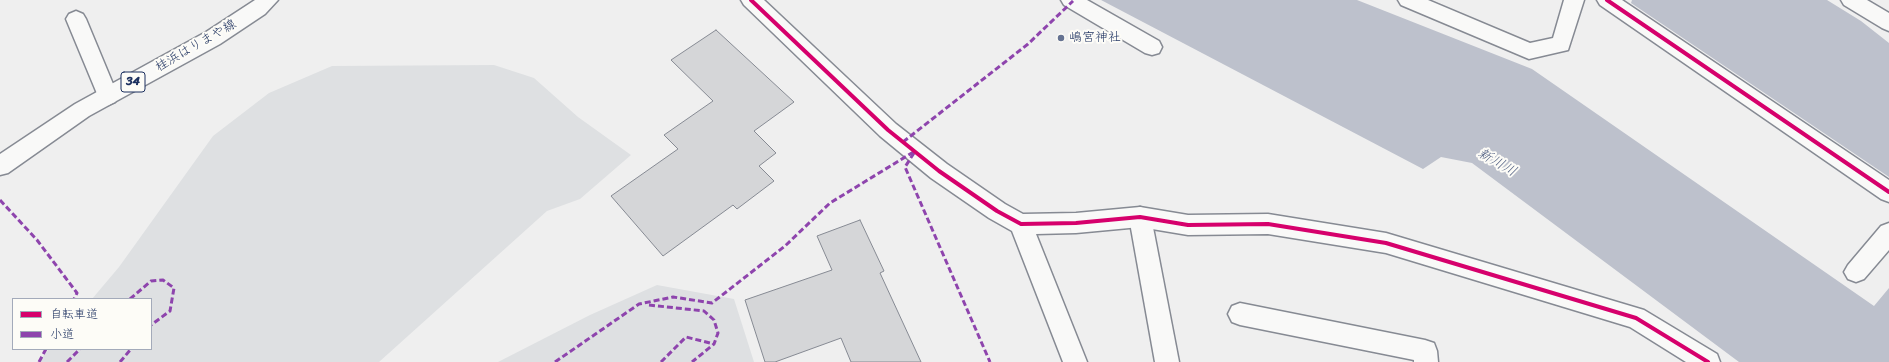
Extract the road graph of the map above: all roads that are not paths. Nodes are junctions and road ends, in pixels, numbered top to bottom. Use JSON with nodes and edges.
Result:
{"nodes":[{"id":1,"x":268,"y":0,"type":"edge"},
{"id":2,"x":752,"y":0,"type":"edge"},
{"id":3,"x":1071,"y":0,"type":"edge"},
{"id":4,"x":1408,"y":0,"type":"edge"},
{"id":5,"x":1574,"y":0,"type":"edge"},
{"id":6,"x":1607,"y":0,"type":"edge"},
{"id":7,"x":1851,"y":0,"type":"edge"},
{"id":8,"x":76,"y":19,"type":"dead end"},
{"id":9,"x":1889,"y":23,"type":"edge"},
{"id":10,"x":1152,"y":47,"type":"dead end"},
{"id":11,"x":108,"y":96,"type":"junction"},
{"id":12,"x":0,"y":166,"type":"edge"},
{"id":13,"x":1889,"y":192,"type":"edge"},
{"id":14,"x":1140,"y":217,"type":"junction"},
{"id":15,"x":1021,"y":224,"type":"junction"},
{"id":16,"x":1889,"y":233,"type":"edge"},
{"id":17,"x":1856,"y":272,"type":"dead end"},
{"id":18,"x":1240,"y":314,"type":"dead end"},
{"id":19,"x":1075,"y":362,"type":"edge"},
{"id":20,"x":1167,"y":362,"type":"edge"},
{"id":21,"x":1426,"y":362,"type":"edge"},
{"id":22,"x":1708,"y":362,"type":"edge"}],
"edges":[{"from":1,"to":11,"type":"street","name":"桂浜はりまや線","number":"34"},
{"from":2,"to":15,"type":"street"},
{"from":3,"to":10,"type":"street"},
{"from":4,"to":5,"type":"street"},
{"from":6,"to":13,"type":"street"},
{"from":7,"to":9,"type":"street"},
{"from":8,"to":11,"type":"street"},
{"from":11,"to":12,"type":"street","name":"桂浜はりまや線","number":"34"},
{"from":14,"to":15,"type":"street"},
{"from":14,"to":20,"type":"street"},
{"from":14,"to":22,"type":"street"},
{"from":15,"to":19,"type":"street"},
{"from":16,"to":17,"type":"street"},
{"from":18,"to":21,"type":"street"}]}
